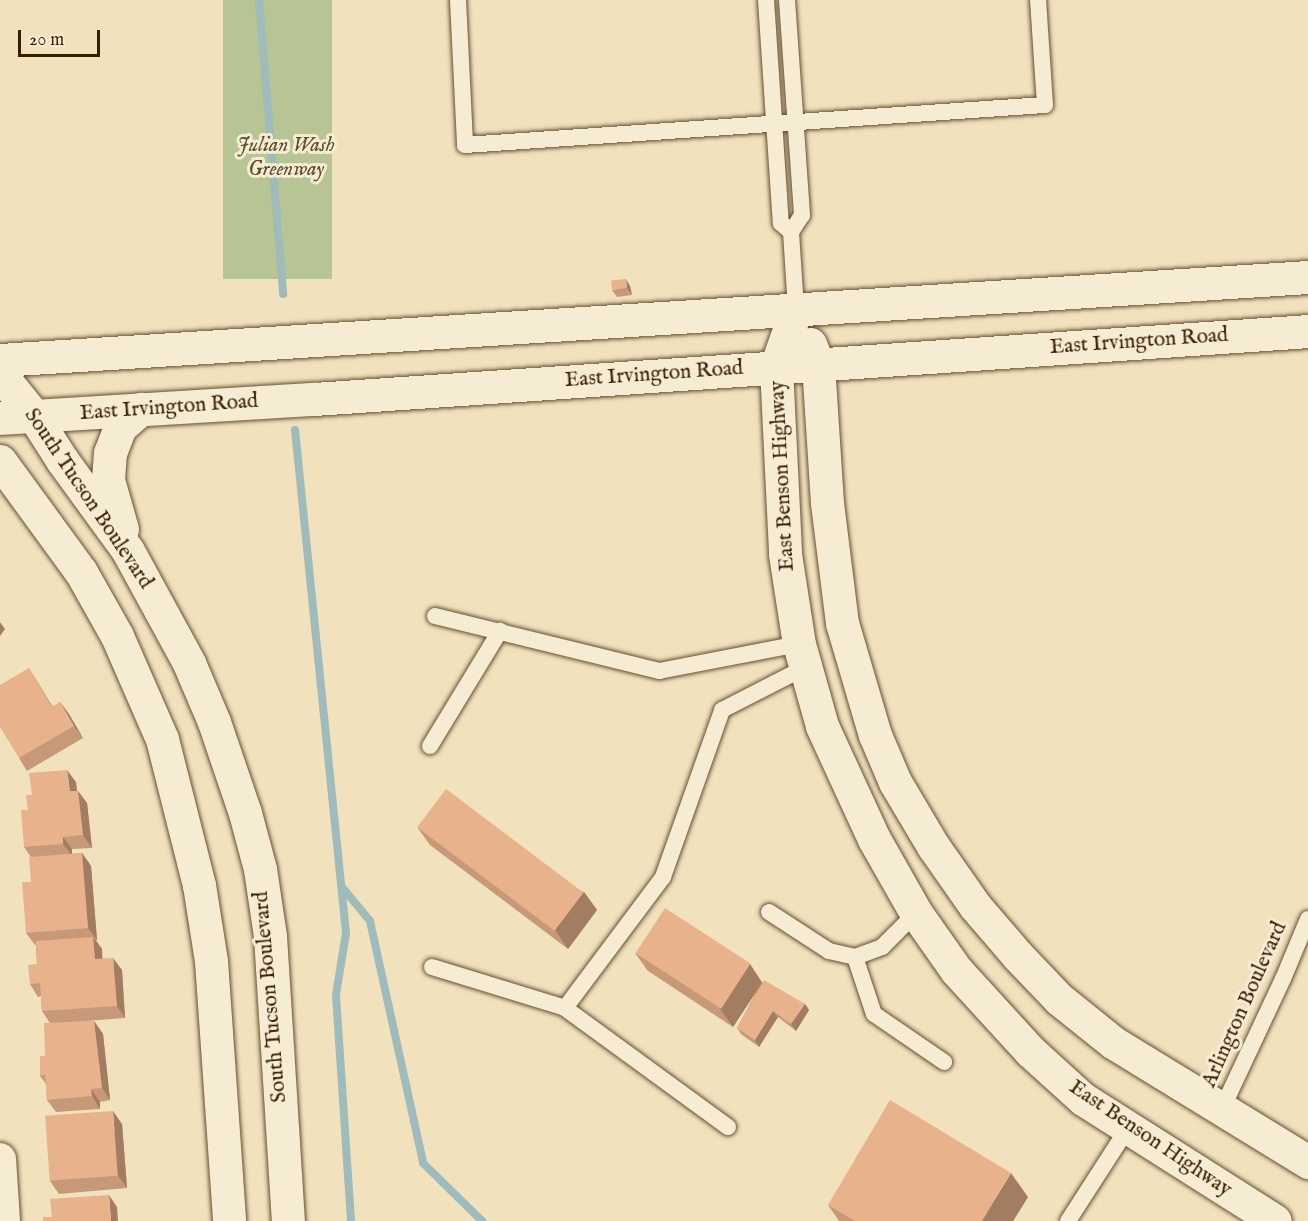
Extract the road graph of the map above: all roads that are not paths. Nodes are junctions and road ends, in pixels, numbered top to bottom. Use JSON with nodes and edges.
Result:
{"nodes":[{"id":1,"x":458,"y":0,"type":"edge"},
{"id":2,"x":766,"y":0,"type":"edge"},
{"id":3,"x":787,"y":0,"type":"edge"},
{"id":4,"x":1038,"y":0,"type":"edge"},
{"id":5,"x":795,"y":120,"type":"junction"},
{"id":6,"x":774,"y":121,"type":"junction"},
{"id":7,"x":791,"y":232,"type":"junction"},
{"id":8,"x":1308,"y":277,"type":"edge"},
{"id":9,"x":796,"y":309,"type":"junction"},
{"id":10,"x":1308,"y":331,"type":"edge"},
{"id":11,"x":0,"y":360,"type":"edge"},
{"id":12,"x":818,"y":364,"type":"junction"},
{"id":13,"x":776,"y":367,"type":"junction"},
{"id":14,"x":0,"y":374,"type":"edge"},
{"id":15,"x":141,"y":409,"type":"junction"},
{"id":16,"x":34,"y":416,"type":"junction"},
{"id":17,"x":0,"y":418,"type":"edge"},
{"id":18,"x":0,"y":461,"type":"edge"},
{"id":19,"x":129,"y":551,"type":"junction"},
{"id":20,"x":435,"y":616,"type":"dead end"},
{"id":21,"x":500,"y":631,"type":"junction"},
{"id":22,"x":802,"y":655,"type":"junction"},
{"id":23,"x":430,"y":746,"type":"dead end"},
{"id":24,"x":769,"y":912,"type":"dead end"},
{"id":25,"x":916,"y":913,"type":"junction"},
{"id":26,"x":1308,"y":919,"type":"edge"},
{"id":27,"x":855,"y":957,"type":"junction"},
{"id":28,"x":432,"y":967,"type":"dead end"},
{"id":29,"x":565,"y":1008,"type":"junction"},
{"id":30,"x":944,"y":1062,"type":"dead end"},
{"id":31,"x":1222,"y":1109,"type":"junction"},
{"id":32,"x":728,"y":1127,"type":"dead end"},
{"id":33,"x":1128,"y":1128,"type":"junction"},
{"id":34,"x":0,"y":1159,"type":"edge"},
{"id":35,"x":1308,"y":1161,"type":"edge"},
{"id":36,"x":4,"y":1221,"type":"edge"},
{"id":37,"x":229,"y":1221,"type":"edge"},
{"id":38,"x":288,"y":1221,"type":"edge"},
{"id":39,"x":1068,"y":1221,"type":"edge"},
{"id":40,"x":1275,"y":1221,"type":"edge"}],
"edges":[{"from":1,"to":6,"type":"lane"},
{"from":2,"to":6,"type":"lane"},
{"from":3,"to":5,"type":"lane"},
{"from":4,"to":5,"type":"lane"},
{"from":5,"to":6,"type":"lane"},
{"from":5,"to":7,"type":"lane"},
{"from":6,"to":7,"type":"lane"},
{"from":7,"to":9,"type":"lane"},
{"from":8,"to":9,"type":"main road"},
{"from":9,"to":11,"type":"main road"},
{"from":9,"to":12,"type":"main road","name":"East Benson Highway"},
{"from":9,"to":13,"type":"main road","name":"East Benson Highway"},
{"from":10,"to":12,"type":"main road","name":"East Irvington Road"},
{"from":12,"to":13,"type":"main road","name":"East Irvington Road"},
{"from":12,"to":31,"type":"main road","name":"East Benson Highway"},
{"from":13,"to":15,"type":"main road","name":"East Irvington Road"},
{"from":13,"to":22,"type":"main road","name":"East Benson Highway"},
{"from":14,"to":16,"type":"main road","name":"South Tucson Boulevard"},
{"from":15,"to":16,"type":"main road","name":"East Irvington Road"},
{"from":15,"to":19,"type":"main road"},
{"from":16,"to":17,"type":"main road","name":"East Irvington Road"},
{"from":16,"to":19,"type":"main road","name":"South Tucson Boulevard"},
{"from":18,"to":37,"type":"main road"},
{"from":19,"to":38,"type":"main road","name":"South Tucson Boulevard"},
{"from":20,"to":21,"type":"lane"},
{"from":21,"to":22,"type":"lane"},
{"from":21,"to":23,"type":"lane"},
{"from":22,"to":25,"type":"main road","name":"East Benson Highway"},
{"from":22,"to":29,"type":"lane"},
{"from":24,"to":27,"type":"lane"},
{"from":25,"to":27,"type":"lane"},
{"from":25,"to":33,"type":"main road","name":"East Benson Highway"},
{"from":26,"to":31,"type":"lane","name":"Arlington Boulevard"},
{"from":27,"to":30,"type":"lane"},
{"from":28,"to":29,"type":"lane"},
{"from":29,"to":32,"type":"lane"},
{"from":31,"to":35,"type":"main road","name":"East Benson Highway"},
{"from":33,"to":39,"type":"lane"},
{"from":33,"to":40,"type":"main road","name":"East Benson Highway"},
{"from":34,"to":36,"type":"street"}]}
